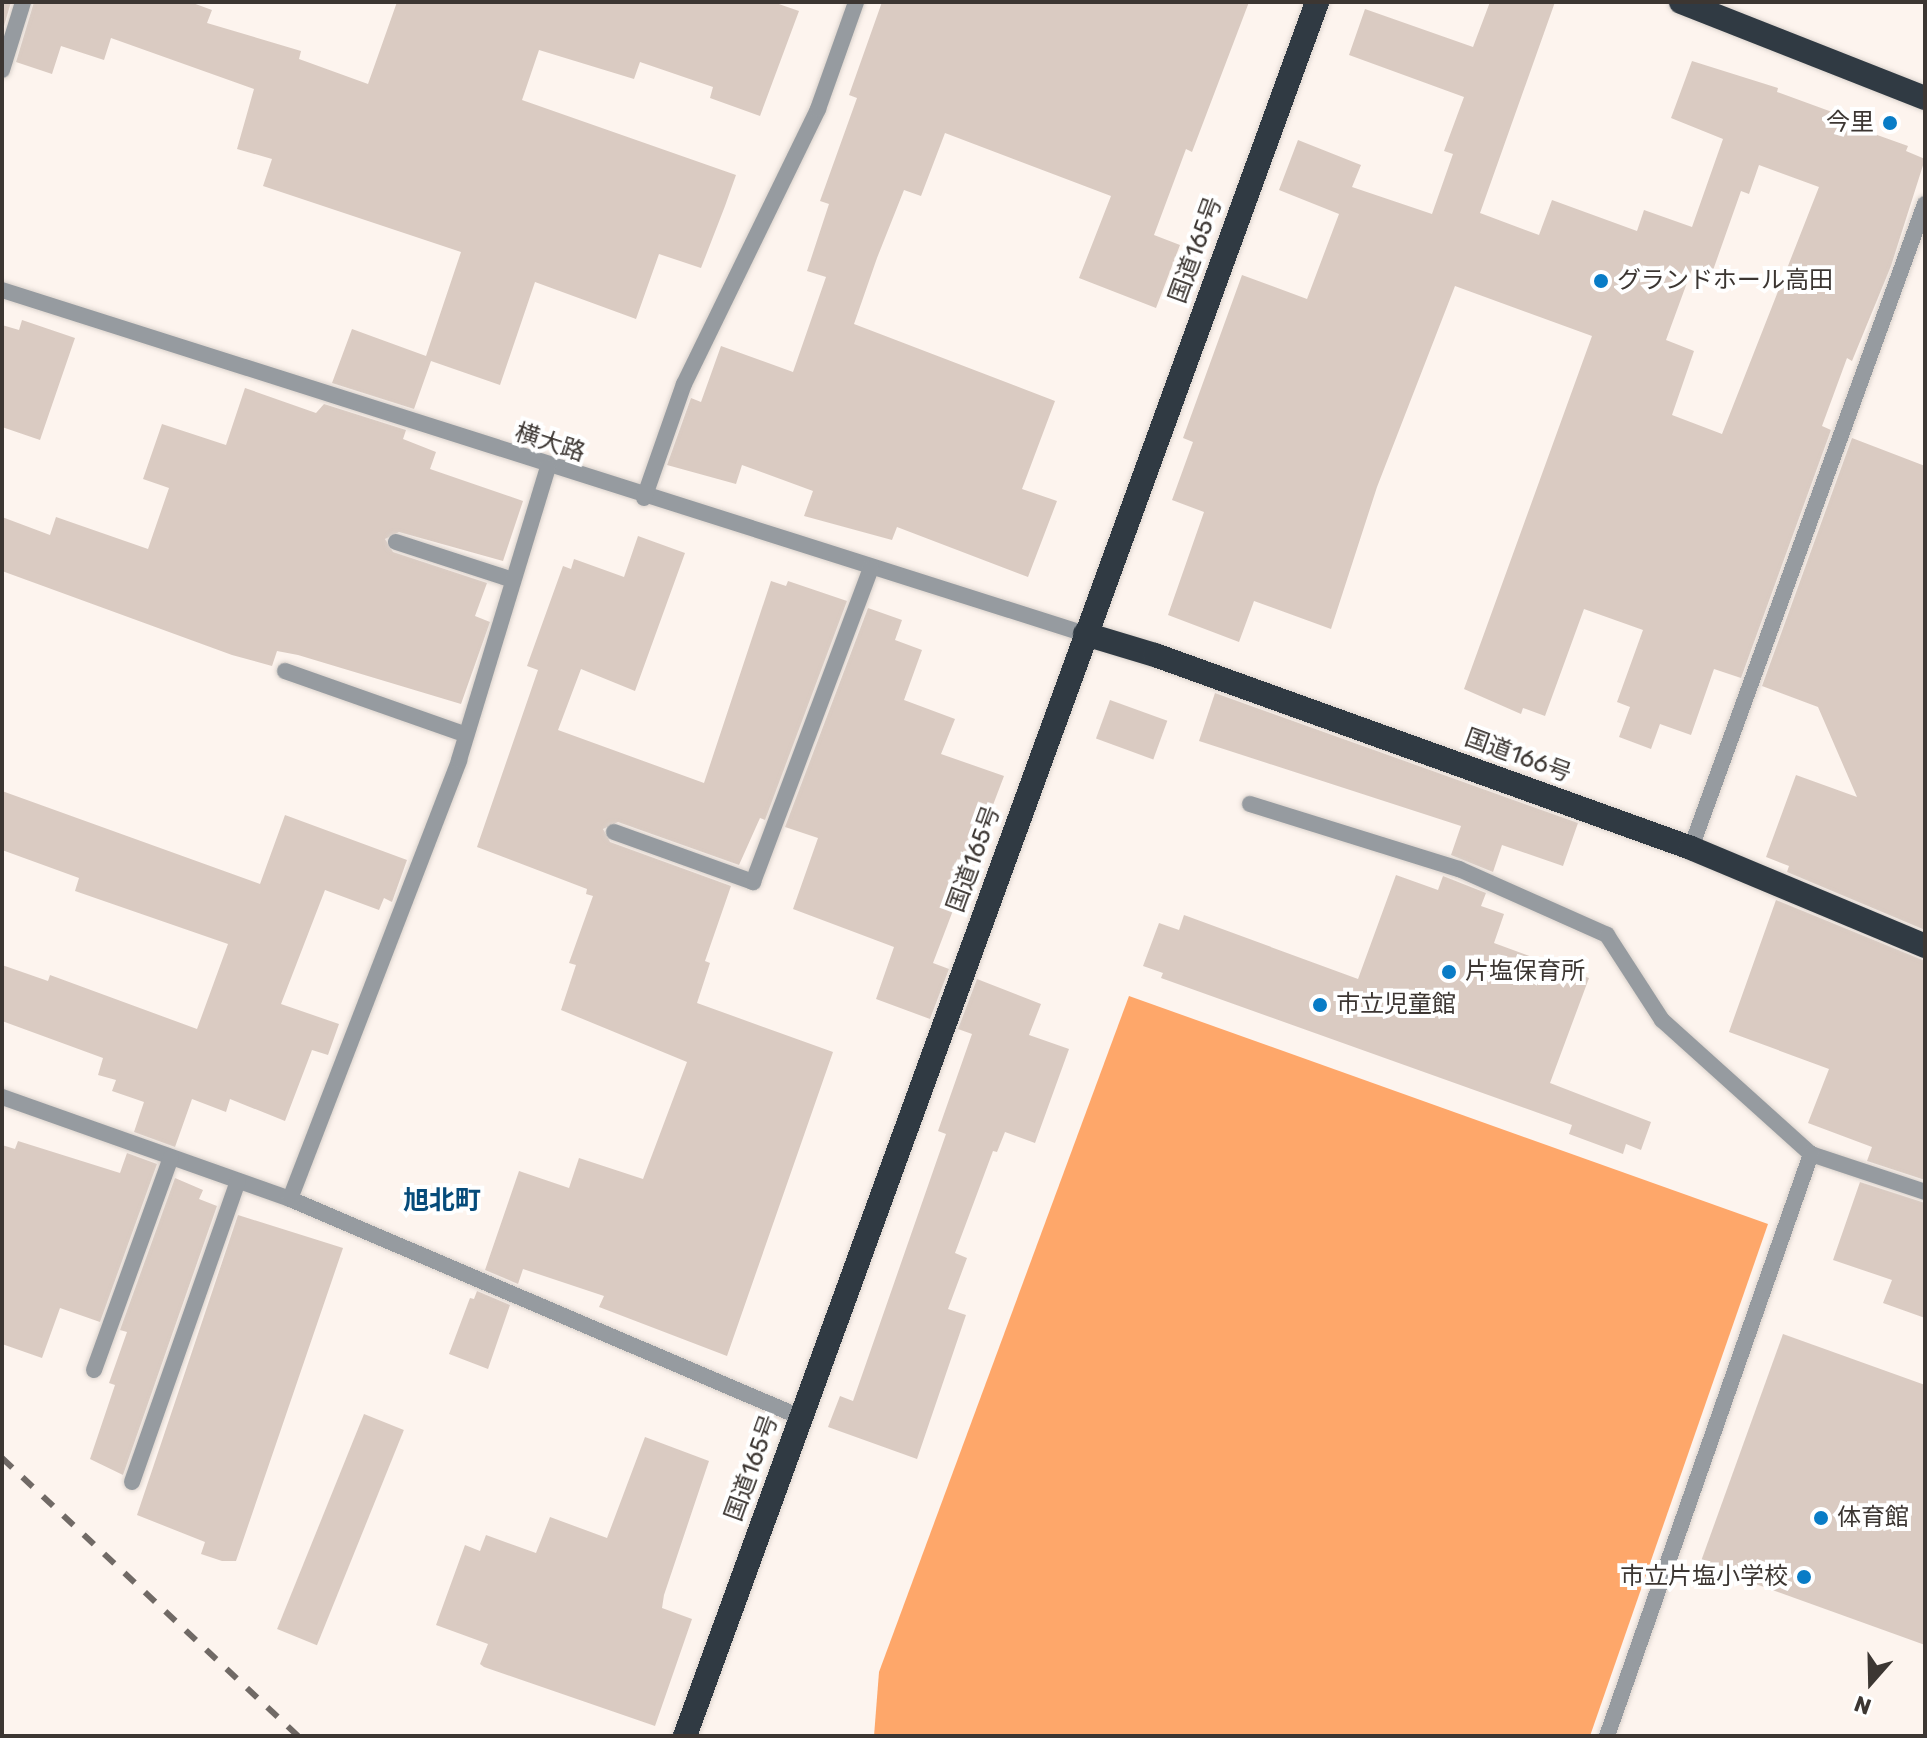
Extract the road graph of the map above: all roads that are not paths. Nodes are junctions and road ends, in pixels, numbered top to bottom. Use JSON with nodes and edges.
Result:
{"nodes":[{"id":1,"x":23,"y":2,"type":"edge"},
{"id":2,"x":856,"y":2,"type":"edge"},
{"id":3,"x":1317,"y":2,"type":"edge"},
{"id":4,"x":1681,"y":2,"type":"edge"},
{"id":5,"x":2,"y":70,"type":"edge"},
{"id":6,"x":1925,"y":98,"type":"edge"},
{"id":7,"x":1925,"y":204,"type":"edge"},
{"id":8,"x":2,"y":290,"type":"edge"},
{"id":9,"x":548,"y":467,"type":"junction"},
{"id":10,"x":644,"y":498,"type":"junction"},
{"id":11,"x":396,"y":542,"type":"dead end"},
{"id":12,"x":871,"y":568,"type":"junction"},
{"id":13,"x":513,"y":580,"type":"junction"},
{"id":14,"x":1085,"y":634,"type":"junction"},
{"id":15,"x":285,"y":671,"type":"dead end"},
{"id":16,"x":464,"y":734,"type":"junction"},
{"id":17,"x":1250,"y":804,"type":"dead end"},
{"id":18,"x":614,"y":832,"type":"dead end"},
{"id":19,"x":1691,"y":848,"type":"junction"},
{"id":20,"x":1925,"y":946,"type":"edge"},
{"id":21,"x":2,"y":1097,"type":"edge"},
{"id":22,"x":1811,"y":1154,"type":"junction"},
{"id":23,"x":171,"y":1157,"type":"junction"},
{"id":24,"x":238,"y":1181,"type":"junction"},
{"id":25,"x":1925,"y":1192,"type":"edge"},
{"id":26,"x":290,"y":1199,"type":"junction"},
{"id":27,"x":94,"y":1370,"type":"dead end"},
{"id":28,"x":800,"y":1417,"type":"junction"},
{"id":29,"x":132,"y":1482,"type":"dead end"},
{"id":30,"x":685,"y":1736,"type":"edge"},
{"id":31,"x":1607,"y":1736,"type":"edge"}],
"edges":[{"from":1,"to":5,"type":"street"},
{"from":2,"to":10,"type":"street"},
{"from":3,"to":14,"type":"highway","name":"国道165号"},
{"from":4,"to":6,"type":"highway"},
{"from":7,"to":19,"type":"street"},
{"from":8,"to":9,"type":"street","name":"横大路"},
{"from":9,"to":10,"type":"street","name":"横大路"},
{"from":9,"to":13,"type":"street"},
{"from":10,"to":12,"type":"street","name":"横大路"},
{"from":11,"to":13,"type":"street"},
{"from":12,"to":14,"type":"street","name":"横大路"},
{"from":12,"to":18,"type":"street"},
{"from":13,"to":16,"type":"street"},
{"from":14,"to":19,"type":"highway","name":"国道166号"},
{"from":14,"to":28,"type":"highway","name":"国道165号"},
{"from":15,"to":16,"type":"street"},
{"from":16,"to":26,"type":"street"},
{"from":17,"to":22,"type":"street"},
{"from":19,"to":20,"type":"highway","name":"国道166号"},
{"from":21,"to":23,"type":"street"},
{"from":22,"to":25,"type":"street"},
{"from":22,"to":31,"type":"street"},
{"from":23,"to":24,"type":"street"},
{"from":23,"to":27,"type":"street"},
{"from":24,"to":26,"type":"street"},
{"from":24,"to":29,"type":"street"},
{"from":26,"to":28,"type":"street"},
{"from":28,"to":30,"type":"highway","name":"国道165号"}]}
